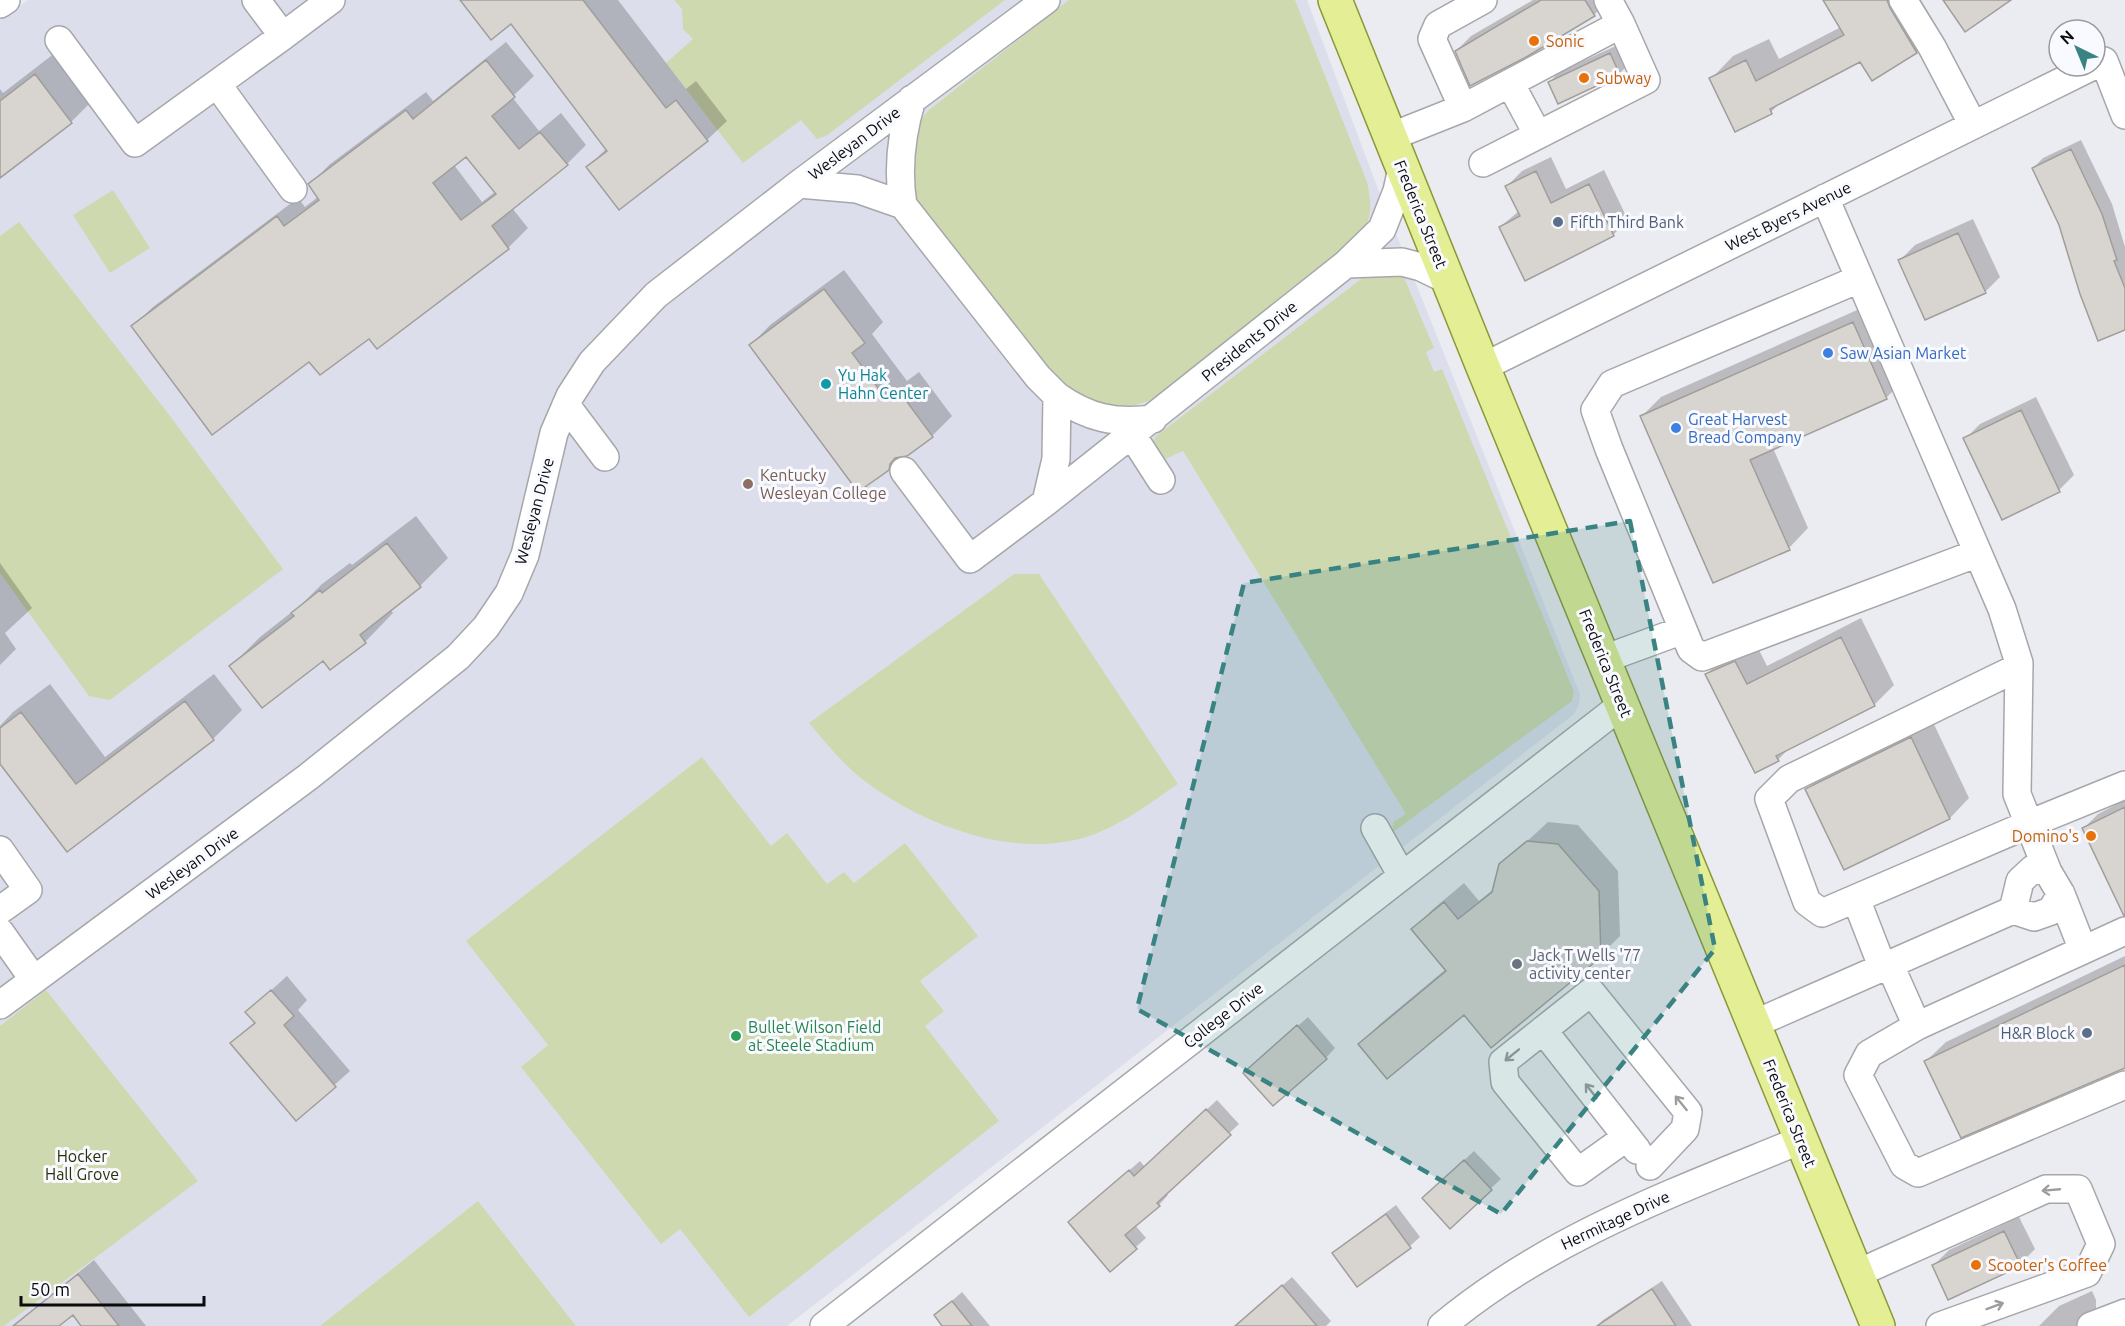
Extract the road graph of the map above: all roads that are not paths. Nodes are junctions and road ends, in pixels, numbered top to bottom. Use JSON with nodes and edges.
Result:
{"nodes":[{"id":1,"x":6,"y":0,"type":"edge"},
{"id":2,"x":256,"y":0,"type":"edge"},
{"id":3,"x":331,"y":0,"type":"edge"},
{"id":4,"x":1046,"y":0,"type":"edge"},
{"id":5,"x":1336,"y":0,"type":"edge"},
{"id":6,"x":1483,"y":0,"type":"edge"},
{"id":7,"x":1608,"y":0,"type":"edge"},
{"id":8,"x":1903,"y":0,"type":"edge"},
{"id":9,"x":0,"y":4,"type":"edge"},
{"id":10,"x":1621,"y":24,"type":"junction"},
{"id":11,"x":283,"y":36,"type":"junction"},
{"id":12,"x":59,"y":40,"type":"dead end"},
{"id":13,"x":2107,"y":68,"type":"edge"},
{"id":14,"x":2068,"y":78,"type":"edge"},
{"id":15,"x":1510,"y":83,"type":"junction"},
{"id":16,"x":217,"y":84,"type":"junction"},
{"id":17,"x":912,"y":99,"type":"junction"},
{"id":18,"x":1463,"y":108,"type":"junction"},
{"id":19,"x":2125,"y":115,"type":"edge"},
{"id":20,"x":1973,"y":125,"type":"junction"},
{"id":21,"x":1541,"y":134,"type":"junction"},
{"id":22,"x":1390,"y":137,"type":"junction"},
{"id":23,"x":1483,"y":163,"type":"dead end"},
{"id":24,"x":1402,"y":168,"type":"junction"},
{"id":25,"x":799,"y":184,"type":"junction"},
{"id":26,"x":293,"y":189,"type":"dead end"},
{"id":27,"x":1825,"y":198,"type":"junction"},
{"id":28,"x":903,"y":205,"type":"junction"},
{"id":29,"x":1346,"y":264,"type":"junction"},
{"id":30,"x":1859,"y":279,"type":"junction"},
{"id":31,"x":1448,"y":280,"type":"junction"},
{"id":32,"x":1483,"y":367,"type":"junction"},
{"id":33,"x":1058,"y":396,"type":"junction"},
{"id":34,"x":566,"y":405,"type":"junction"},
{"id":35,"x":1142,"y":427,"type":"junction"},
{"id":36,"x":605,"y":457,"type":"dead end"},
{"id":37,"x":904,"y":471,"type":"dead end"},
{"id":38,"x":1161,"y":480,"type":"dead end"},
{"id":39,"x":1046,"y":502,"type":"junction"},
{"id":40,"x":1978,"y":553,"type":"junction"},
{"id":41,"x":1683,"y":630,"type":"junction"},
{"id":42,"x":1604,"y":659,"type":"junction"},
{"id":43,"x":2019,"y":667,"type":"junction"},
{"id":44,"x":1623,"y":704,"type":"junction"},
{"id":45,"x":2125,"y":784,"type":"edge"},
{"id":46,"x":2029,"y":824,"type":"junction"},
{"id":47,"x":1375,"y":828,"type":"dead end"},
{"id":48,"x":0,"y":850,"type":"edge"},
{"id":49,"x":1402,"y":876,"type":"junction"},
{"id":50,"x":2055,"y":883,"type":"junction"},
{"id":51,"x":1856,"y":899,"type":"junction"},
{"id":52,"x":0,"y":910,"type":"edge"},
{"id":53,"x":2013,"y":910,"type":"junction"},
{"id":54,"x":2125,"y":931,"type":"edge"},
{"id":55,"x":0,"y":932,"type":"edge"},
{"id":56,"x":2083,"y":950,"type":"junction"},
{"id":57,"x":1886,"y":965,"type":"junction"},
{"id":58,"x":34,"y":980,"type":"junction"},
{"id":59,"x":0,"y":1005,"type":"edge"},
{"id":60,"x":1754,"y":1024,"type":"junction"},
{"id":61,"x":1917,"y":1026,"type":"junction"},
{"id":62,"x":1544,"y":1030,"type":"junction"},
{"id":63,"x":2125,"y":1085,"type":"edge"},
{"id":64,"x":1627,"y":1137,"type":"junction"},
{"id":65,"x":1801,"y":1140,"type":"junction"},
{"id":66,"x":1650,"y":1166,"type":"junction"},
{"id":67,"x":1671,"y":1193,"type":"junction"},
{"id":68,"x":1857,"y":1274,"type":"junction"},
{"id":69,"x":2125,"y":1313,"type":"edge"},
{"id":70,"x":824,"y":1326,"type":"edge"},
{"id":71,"x":1442,"y":1326,"type":"edge"},
{"id":72,"x":1878,"y":1326,"type":"edge"},
{"id":73,"x":1940,"y":1326,"type":"edge"},
{"id":74,"x":2091,"y":1326,"type":"edge"}],
"edges":[{"from":1,"to":9,"type":"street"},
{"from":2,"to":11,"type":"street"},
{"from":3,"to":11,"type":"street"},
{"from":4,"to":17,"type":"street","name":"Wesleyan Drive"},
{"from":5,"to":22,"type":"main road","name":"Frederica Street"},
{"from":6,"to":18,"type":"street"},
{"from":7,"to":10,"type":"street"},
{"from":8,"to":20,"type":"street"},
{"from":10,"to":15,"type":"street"},
{"from":10,"to":21,"type":"street"},
{"from":11,"to":16,"type":"street"},
{"from":12,"to":16,"type":"street"},
{"from":13,"to":19,"type":"street"},
{"from":14,"to":20,"type":"street","name":"West Byers Avenue"},
{"from":15,"to":18,"type":"street"},
{"from":15,"to":21,"type":"street"},
{"from":16,"to":26,"type":"street"},
{"from":17,"to":25,"type":"street","name":"Wesleyan Drive"},
{"from":17,"to":28,"type":"street"},
{"from":18,"to":22,"type":"street"},
{"from":20,"to":27,"type":"street","name":"West Byers Avenue"},
{"from":21,"to":23,"type":"street"},
{"from":22,"to":24,"type":"main road","name":"Frederica Street"},
{"from":24,"to":29,"type":"street","name":"Presidents Drive"},
{"from":24,"to":31,"type":"main road","name":"Frederica Street"},
{"from":25,"to":28,"type":"street"},
{"from":25,"to":34,"type":"street","name":"Wesleyan Drive"},
{"from":27,"to":30,"type":"street"},
{"from":27,"to":32,"type":"street","name":"West Byers Avenue"},
{"from":28,"to":33,"type":"street"},
{"from":29,"to":31,"type":"street"},
{"from":29,"to":35,"type":"street","name":"Presidents Drive"},
{"from":30,"to":40,"type":"street"},
{"from":30,"to":41,"type":"street"},
{"from":31,"to":32,"type":"main road","name":"Frederica Street"},
{"from":32,"to":42,"type":"main road","name":"Frederica Street"},
{"from":33,"to":35,"type":"street"},
{"from":33,"to":39,"type":"street"},
{"from":34,"to":36,"type":"street"},
{"from":34,"to":58,"type":"street","name":"Wesleyan Drive"},
{"from":35,"to":38,"type":"street"},
{"from":35,"to":39,"type":"street","name":"Presidents Drive"},
{"from":37,"to":39,"type":"street","name":"Presidents Drive"},
{"from":40,"to":41,"type":"street"},
{"from":40,"to":43,"type":"street"},
{"from":41,"to":42,"type":"street"},
{"from":42,"to":44,"type":"main road","name":"Frederica Street"},
{"from":43,"to":46,"type":"street"},
{"from":43,"to":51,"type":"street"},
{"from":44,"to":49,"type":"street","name":"College Drive"},
{"from":44,"to":60,"type":"main road","name":"Frederica Street"},
{"from":45,"to":46,"type":"street"},
{"from":46,"to":50,"type":"street"},
{"from":46,"to":51,"type":"street"},
{"from":47,"to":49,"type":"street"},
{"from":48,"to":52,"type":"street"},
{"from":49,"to":70,"type":"street","name":"College Drive"},
{"from":50,"to":53,"type":"street"},
{"from":50,"to":53,"type":"street"},
{"from":50,"to":56,"type":"street"},
{"from":51,"to":57,"type":"street"},
{"from":53,"to":57,"type":"street"},
{"from":54,"to":56,"type":"street"},
{"from":55,"to":58,"type":"street"},
{"from":56,"to":61,"type":"street"},
{"from":57,"to":60,"type":"street"},
{"from":57,"to":61,"type":"street"},
{"from":58,"to":59,"type":"street","name":"Wesleyan Drive"},
{"from":60,"to":65,"type":"main road","name":"Frederica Street"},
{"from":61,"to":63,"type":"street"},
{"from":64,"to":62,"type":"street","one_way":true},
{"from":62,"to":64,"type":"street","one_way":true},
{"from":66,"to":62,"type":"street","one_way":true},
{"from":64,"to":66,"type":"street"},
{"from":65,"to":67,"type":"street","name":"Hermitage Drive"},
{"from":65,"to":68,"type":"main road","name":"Frederica Street"},
{"from":66,"to":67,"type":"street"},
{"from":67,"to":71,"type":"street","name":"Hermitage Drive"},
{"from":68,"to":72,"type":"main road","name":"Frederica Street"},
{"from":73,"to":68,"type":"street","one_way":true},
{"from":69,"to":74,"type":"street"}]}
